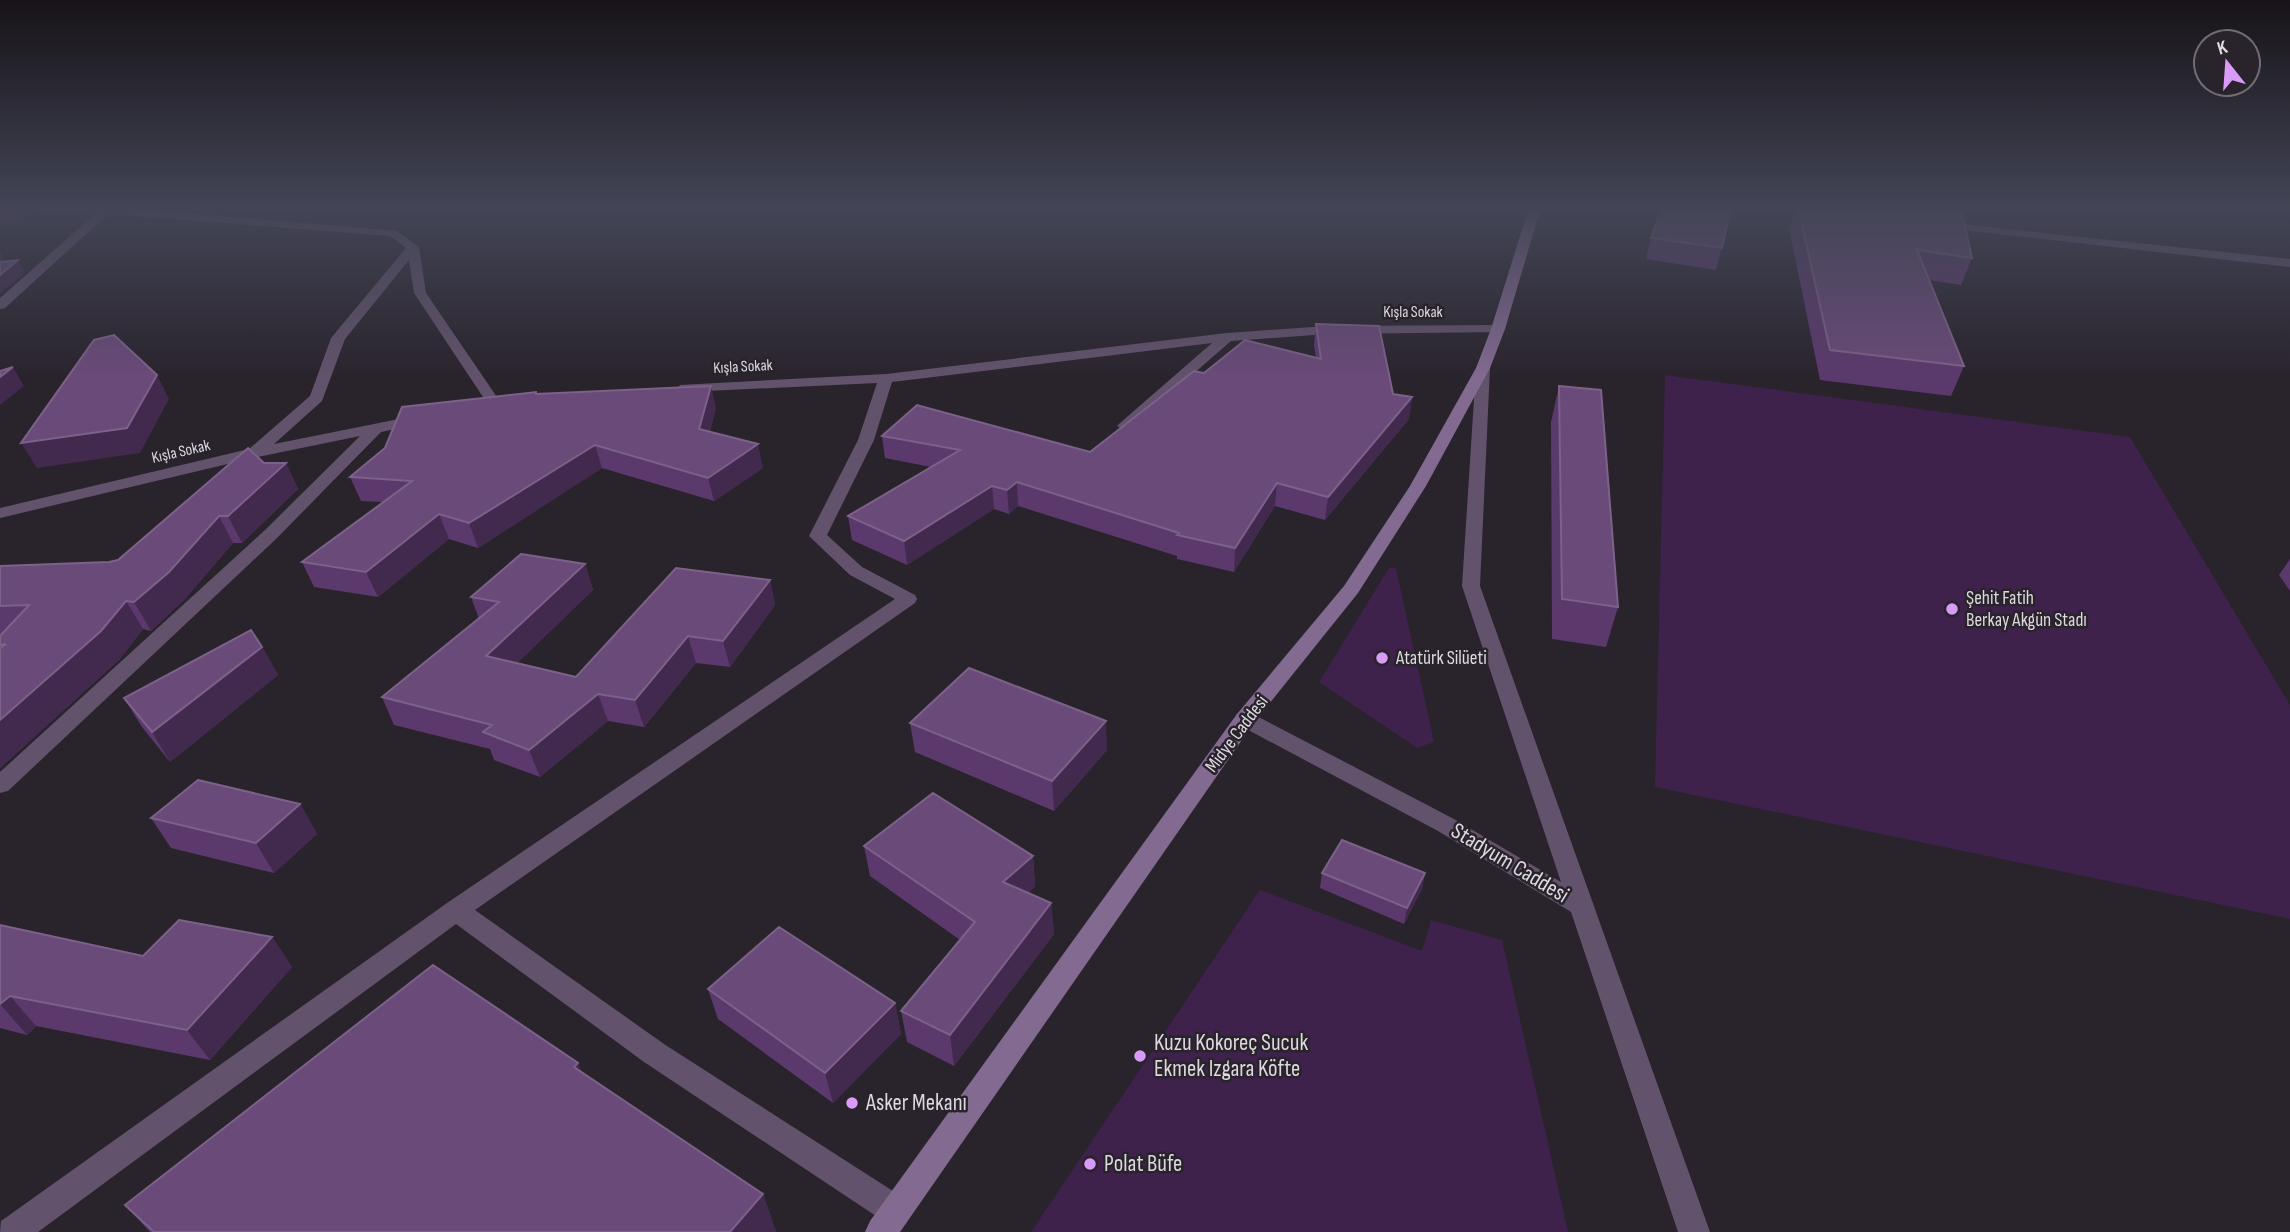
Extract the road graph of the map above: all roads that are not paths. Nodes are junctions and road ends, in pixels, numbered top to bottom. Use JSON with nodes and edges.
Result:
{"nodes":[{"id":1,"x":45,"y":264,"type":"edge"},
{"id":2,"x":399,"y":264,"type":"edge"},
{"id":3,"x":416,"y":264,"type":"edge"},
{"id":4,"x":1518,"y":264,"type":"edge"},
{"id":5,"x":0,"y":305,"type":"edge"},
{"id":6,"x":1498,"y":329,"type":"junction"},
{"id":7,"x":1228,"y":337,"type":"junction"},
{"id":8,"x":1483,"y":368,"type":"junction"},
{"id":9,"x":886,"y":378,"type":"junction"},
{"id":10,"x":664,"y":389,"type":"edge"},
{"id":11,"x":494,"y":404,"type":"edge"},
{"id":12,"x":441,"y":415,"type":"edge"},
{"id":13,"x":1125,"y":426,"type":"edge"},
{"id":14,"x":374,"y":430,"type":"junction"},
{"id":15,"x":253,"y":453,"type":"junction"},
{"id":16,"x":0,"y":513,"type":"edge"},
{"id":17,"x":1245,"y":719,"type":"junction"},
{"id":18,"x":0,"y":785,"type":"edge"},
{"id":19,"x":1580,"y":905,"type":"junction"},
{"id":20,"x":456,"y":910,"type":"junction"},
{"id":21,"x":889,"y":1222,"type":"edge"},
{"id":22,"x":12,"y":1232,"type":"edge"},
{"id":23,"x":1694,"y":1232,"type":"edge"}],
"edges":[{"from":1,"to":5,"type":"street"},
{"from":2,"to":15,"type":"street"},
{"from":3,"to":11,"type":"street"},
{"from":4,"to":6,"type":"main road","name":"Midye Caddesi"},
{"from":6,"to":7,"type":"street","name":"Kışla Sokak"},
{"from":6,"to":8,"type":"main road","name":"Midye Caddesi"},
{"from":7,"to":9,"type":"street","name":"Kışla Sokak"},
{"from":7,"to":13,"type":"street"},
{"from":8,"to":17,"type":"main road","name":"Midye Caddesi"},
{"from":8,"to":19,"type":"street"},
{"from":9,"to":10,"type":"street","name":"Kışla Sokak"},
{"from":9,"to":20,"type":"street"},
{"from":12,"to":14,"type":"street","name":"Kışla Sokak"},
{"from":14,"to":15,"type":"street","name":"Kışla Sokak"},
{"from":14,"to":18,"type":"street"},
{"from":15,"to":16,"type":"street","name":"Kışla Sokak"},
{"from":17,"to":19,"type":"street","name":"Stadyum Caddesi"},
{"from":17,"to":21,"type":"main road","name":"Midye Caddesi"},
{"from":19,"to":23,"type":"street","name":"Stadyum Caddesi"},
{"from":20,"to":21,"type":"street"},
{"from":20,"to":22,"type":"street"}]}
